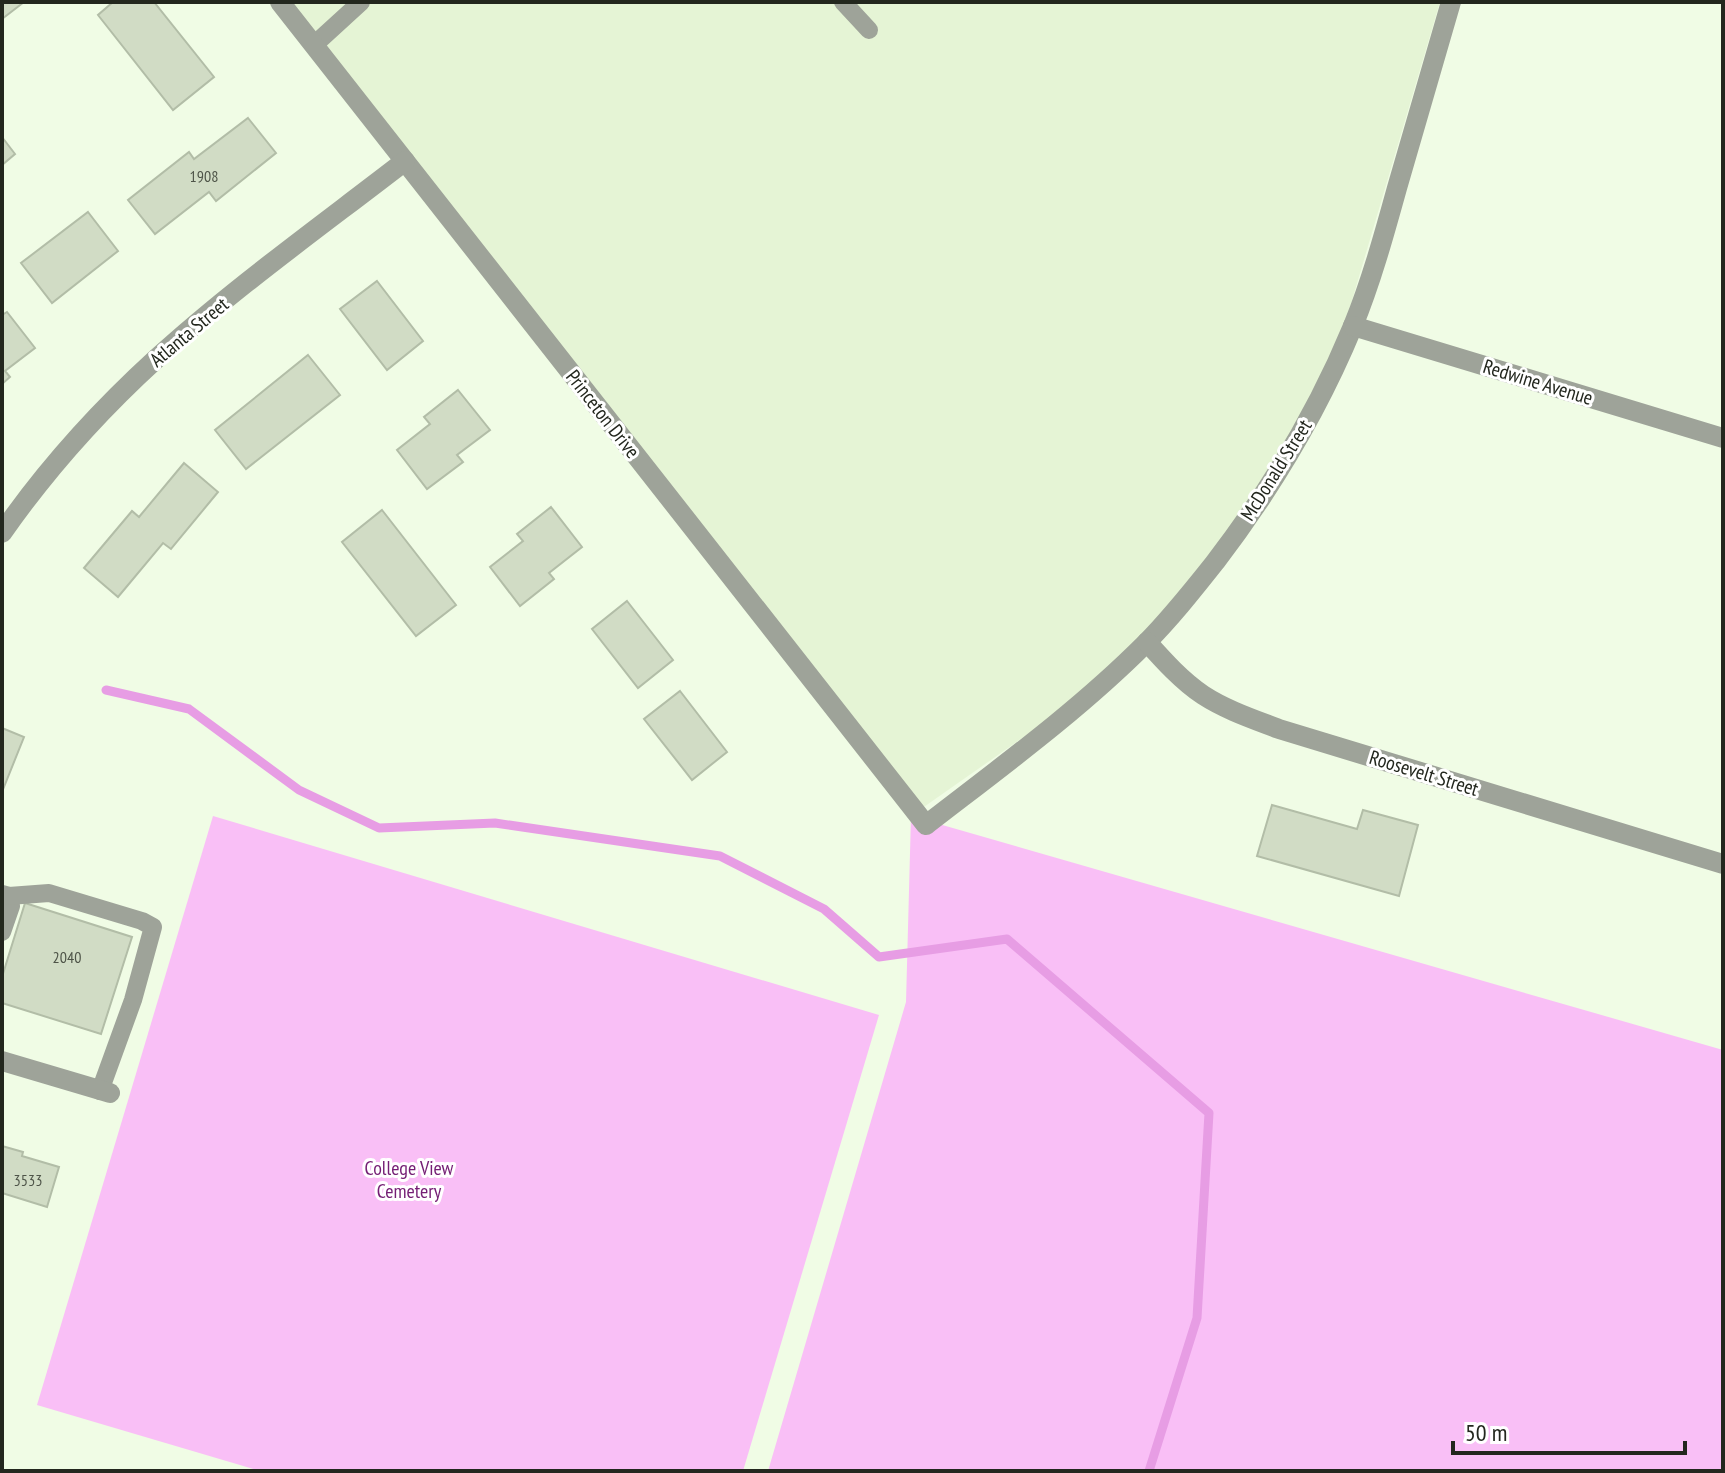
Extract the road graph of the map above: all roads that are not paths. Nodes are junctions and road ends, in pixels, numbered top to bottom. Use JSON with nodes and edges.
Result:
{"nodes":[{"id":1,"x":280,"y":2,"type":"edge"},
{"id":2,"x":361,"y":2,"type":"edge"},
{"id":3,"x":843,"y":2,"type":"edge"},
{"id":4,"x":1451,"y":2,"type":"edge"},
{"id":5,"x":869,"y":30,"type":"dead end"},
{"id":6,"x":314,"y":45,"type":"junction"},
{"id":7,"x":405,"y":161,"type":"junction"},
{"id":8,"x":1353,"y":326,"type":"junction"},
{"id":9,"x":1723,"y":438,"type":"edge"},
{"id":10,"x":2,"y":533,"type":"edge"},
{"id":11,"x":1147,"y":642,"type":"junction"},
{"id":12,"x":926,"y":825,"type":"joint"},
{"id":13,"x":1723,"y":864,"type":"edge"},
{"id":14,"x":5,"y":895,"type":"edge"},
{"id":15,"x":2,"y":932,"type":"edge"},
{"id":16,"x":2,"y":1061,"type":"edge"},
{"id":17,"x":105,"y":1092,"type":"joint"}],
"edges":[{"from":1,"to":6,"type":"street","name":"Princeton Drive"},
{"from":2,"to":6,"type":"lane"},
{"from":3,"to":5,"type":"lane"},
{"from":4,"to":8,"type":"street","name":"McDonald Street"},
{"from":6,"to":7,"type":"street","name":"Princeton Drive"},
{"from":7,"to":10,"type":"street","name":"Atlanta Street"},
{"from":7,"to":12,"type":"street","name":"Princeton Drive"},
{"from":8,"to":9,"type":"street","name":"Redwine Avenue"},
{"from":8,"to":11,"type":"street","name":"McDonald Street"},
{"from":11,"to":12,"type":"street","name":"McDonald Street"},
{"from":11,"to":13,"type":"street","name":"Roosevelt Street"},
{"from":14,"to":15,"type":"lane"},
{"from":14,"to":17,"type":"lane"},
{"from":16,"to":17,"type":"street"}]}
